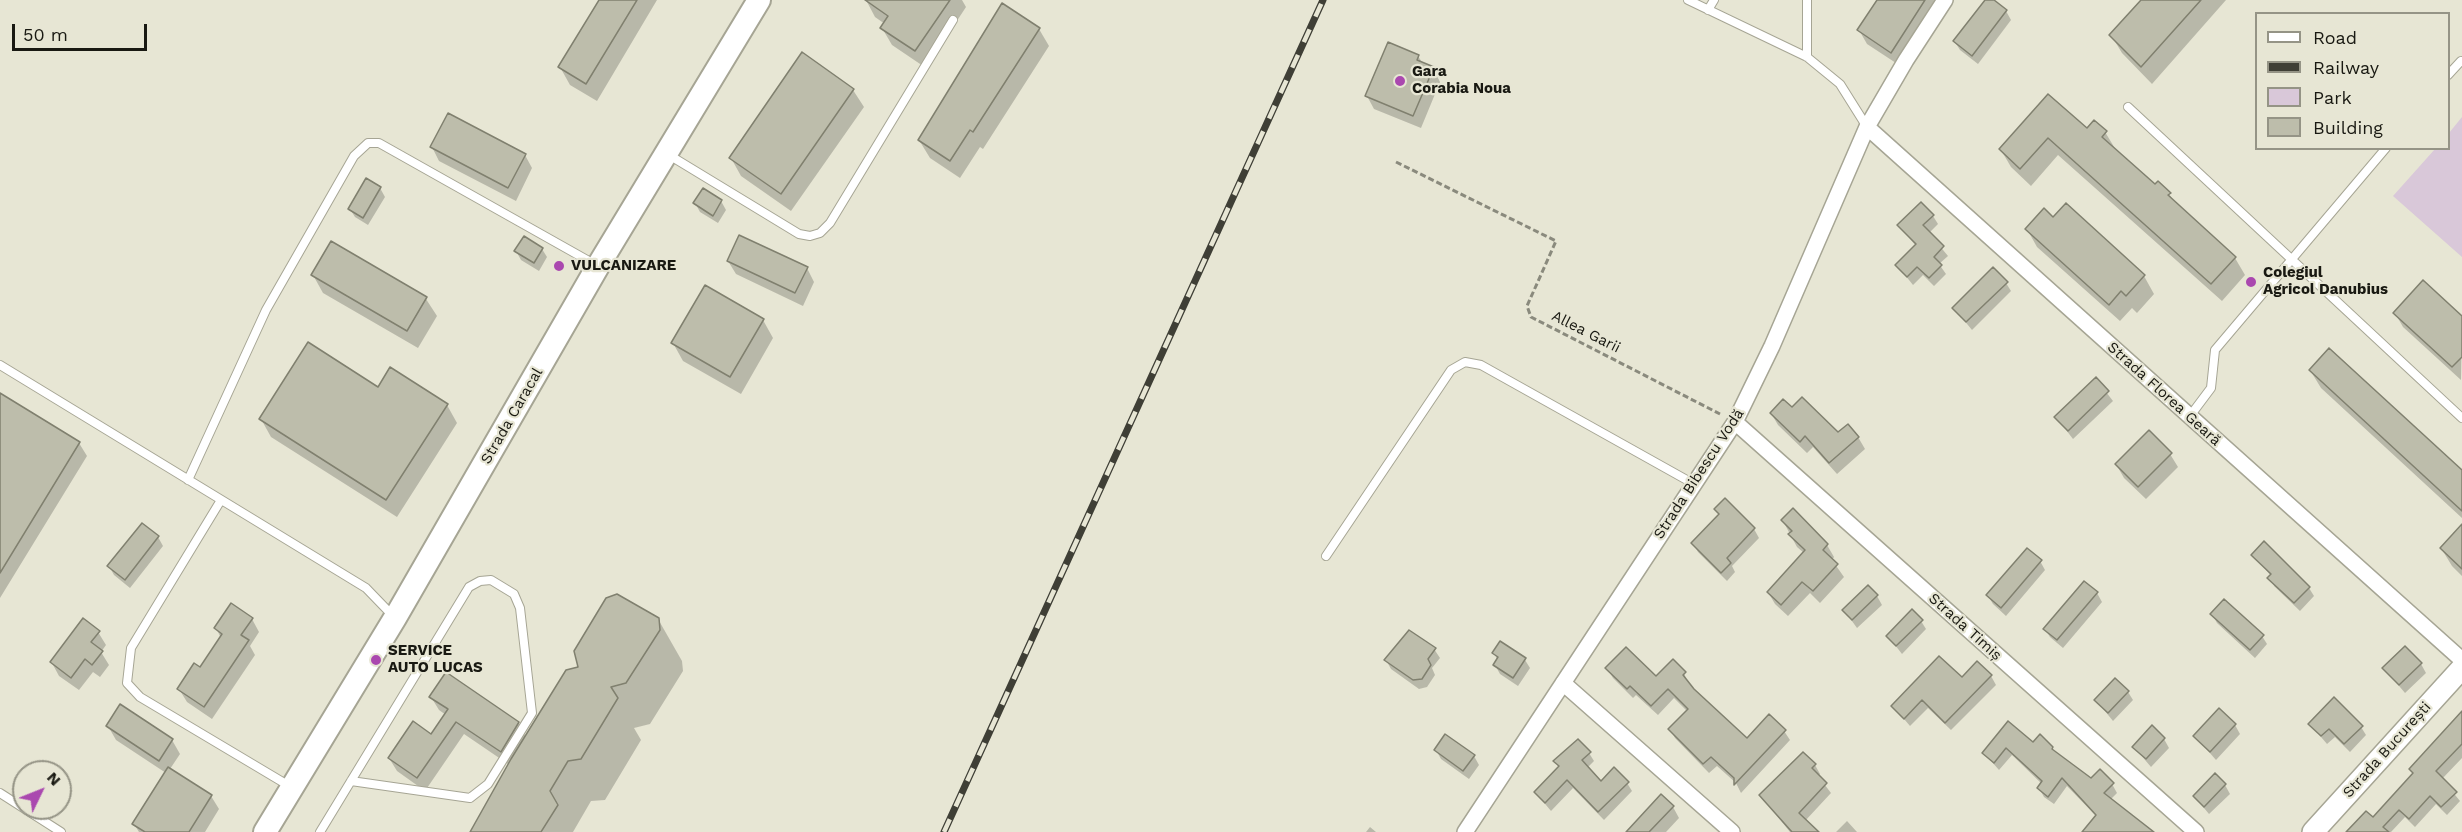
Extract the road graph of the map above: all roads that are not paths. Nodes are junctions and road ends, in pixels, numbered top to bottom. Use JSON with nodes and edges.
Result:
{"nodes":[{"id":1,"x":759,"y":0,"type":"edge"},
{"id":2,"x":1688,"y":0,"type":"edge"},
{"id":3,"x":1714,"y":0,"type":"edge"},
{"id":4,"x":1808,"y":0,"type":"edge"},
{"id":5,"x":1945,"y":0,"type":"edge"},
{"id":6,"x":1708,"y":10,"type":"junction"},
{"id":7,"x":953,"y":21,"type":"dead end"},
{"id":8,"x":1807,"y":57,"type":"junction"},
{"id":9,"x":2461,"y":61,"type":"edge"},
{"id":10,"x":2450,"y":73,"type":"edge"},
{"id":11,"x":2128,"y":107,"type":"dead end"},
{"id":12,"x":1867,"y":127,"type":"junction"},
{"id":13,"x":2384,"y":150,"type":"edge"},
{"id":14,"x":667,"y":154,"type":"junction"},
{"id":15,"x":2292,"y":260,"type":"junction"},
{"id":16,"x":598,"y":266,"type":"junction"},
{"id":17,"x":0,"y":365,"type":"edge"},
{"id":18,"x":2190,"y":416,"type":"junction"},
{"id":19,"x":2462,"y":418,"type":"edge"},
{"id":20,"x":1735,"y":422,"type":"junction"},
{"id":21,"x":188,"y":480,"type":"junction"},
{"id":22,"x":1694,"y":484,"type":"junction"},
{"id":23,"x":221,"y":500,"type":"junction"},
{"id":24,"x":1326,"y":556,"type":"dead end"},
{"id":25,"x":395,"y":618,"type":"junction"},
{"id":26,"x":2462,"y":660,"type":"edge"},
{"id":27,"x":2462,"y":668,"type":"edge"},
{"id":28,"x":1563,"y":683,"type":"junction"},
{"id":29,"x":351,"y":781,"type":"junction"},
{"id":30,"x":292,"y":788,"type":"junction"},
{"id":31,"x":0,"y":793,"type":"edge"},
{"id":32,"x":61,"y":832,"type":"edge"},
{"id":33,"x":265,"y":832,"type":"edge"},
{"id":34,"x":320,"y":832,"type":"edge"},
{"id":35,"x":1465,"y":832,"type":"edge"},
{"id":36,"x":1732,"y":832,"type":"edge"},
{"id":37,"x":2196,"y":832,"type":"edge"},
{"id":38,"x":2313,"y":832,"type":"edge"}],
"edges":[{"from":1,"to":14,"type":"main road","name":"Strada Caracal"},
{"from":2,"to":6,"type":"lane"},
{"from":3,"to":6,"type":"lane"},
{"from":4,"to":8,"type":"lane"},
{"from":5,"to":12,"type":"street","name":"Strada Bibescu Vodă"},
{"from":6,"to":8,"type":"lane"},
{"from":7,"to":14,"type":"lane"},
{"from":8,"to":12,"type":"lane"},
{"from":9,"to":10,"type":"lane"},
{"from":11,"to":15,"type":"lane"},
{"from":12,"to":18,"type":"street","name":"Strada Florea Geară"},
{"from":12,"to":20,"type":"street","name":"Strada Bibescu Vodă"},
{"from":13,"to":15,"type":"lane"},
{"from":14,"to":16,"type":"main road","name":"Strada Caracal"},
{"from":15,"to":18,"type":"lane"},
{"from":15,"to":19,"type":"lane"},
{"from":16,"to":21,"type":"lane"},
{"from":16,"to":25,"type":"main road","name":"Strada Caracal"},
{"from":17,"to":21,"type":"lane"},
{"from":18,"to":26,"type":"street","name":"Strada Florea Geară"},
{"from":20,"to":22,"type":"street","name":"Strada Bibescu Vodă"},
{"from":20,"to":37,"type":"street","name":"Strada Timiș"},
{"from":21,"to":23,"type":"lane"},
{"from":22,"to":24,"type":"lane"},
{"from":22,"to":28,"type":"street","name":"Strada Bibescu Vodă"},
{"from":23,"to":25,"type":"lane"},
{"from":23,"to":30,"type":"lane"},
{"from":25,"to":30,"type":"main road","name":"Strada Caracal"},
{"from":27,"to":38,"type":"street","name":"Strada București"},
{"from":28,"to":35,"type":"street","name":"Strada Bibescu Vodă"},
{"from":28,"to":36,"type":"street"},
{"from":29,"to":29,"type":"lane"},
{"from":29,"to":34,"type":"lane"},
{"from":30,"to":33,"type":"main road","name":"Strada Caracal"},
{"from":31,"to":32,"type":"lane"}]}
